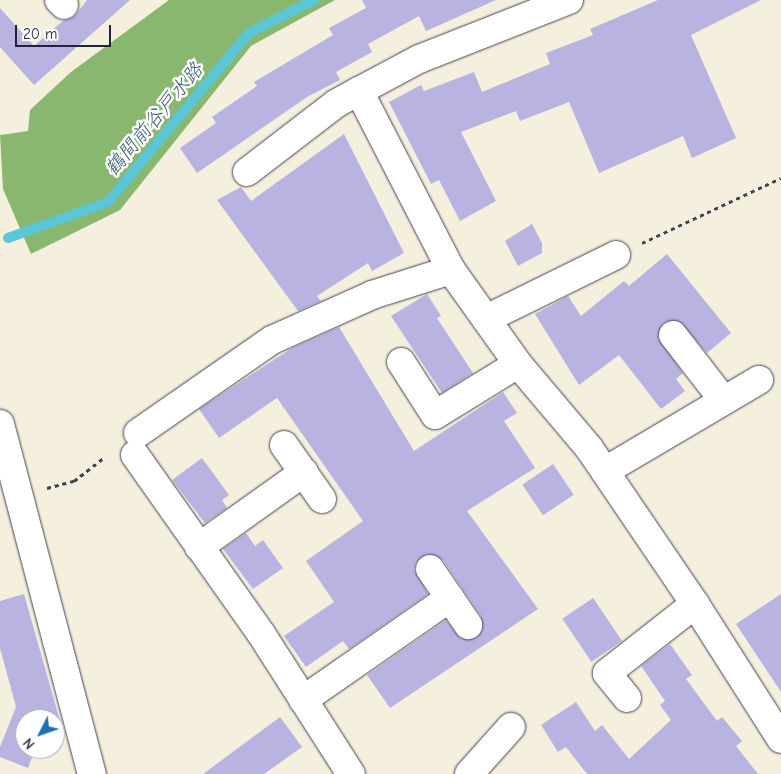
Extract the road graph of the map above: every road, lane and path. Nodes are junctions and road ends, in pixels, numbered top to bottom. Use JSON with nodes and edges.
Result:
{"nodes":[{"id":1,"x":569,"y":0,"type":"edge"},
{"id":2,"x":359,"y":91,"type":"junction"},
{"id":3,"x":247,"y":172,"type":"dead end"},
{"id":4,"x":781,"y":178,"type":"edge"},
{"id":5,"x":616,"y":255,"type":"joint"},
{"id":6,"x":451,"y":270,"type":"junction"},
{"id":7,"x":486,"y":319,"type":"junction"},
{"id":8,"x":673,"y":336,"type":"dead end"},
{"id":9,"x":401,"y":362,"type":"dead end"},
{"id":10,"x":518,"y":364,"type":"junction"},
{"id":11,"x":759,"y":380,"type":"dead end"},
{"id":12,"x":724,"y":401,"type":"junction"},
{"id":13,"x":2,"y":437,"type":"edge"},
{"id":14,"x":284,"y":445,"type":"dead end"},
{"id":15,"x":128,"y":447,"type":"junction"},
{"id":16,"x":605,"y":471,"type":"junction"},
{"id":17,"x":304,"y":472,"type":"junction"},
{"id":18,"x":19,"y":497,"type":"junction"},
{"id":19,"x":322,"y":499,"type":"dead end"},
{"id":20,"x":200,"y":547,"type":"junction"},
{"id":21,"x":430,"y":569,"type":"dead end"},
{"id":22,"x":450,"y":598,"type":"junction"},
{"id":23,"x":695,"y":604,"type":"junction"},
{"id":24,"x":468,"y":625,"type":"dead end"},
{"id":25,"x":626,"y":698,"type":"dead end"},
{"id":26,"x":304,"y":700,"type":"junction"},
{"id":27,"x":511,"y":727,"type":"dead end"},
{"id":28,"x":781,"y":739,"type":"edge"},
{"id":29,"x":92,"y":774,"type":"edge"},
{"id":30,"x":351,"y":774,"type":"edge"},
{"id":31,"x":469,"y":774,"type":"edge"}],
"edges":[{"from":1,"to":2,"type":"street"},
{"from":2,"to":3,"type":"street"},
{"from":2,"to":6,"type":"street"},
{"from":4,"to":5,"type":"path"},
{"from":5,"to":7,"type":"street"},
{"from":6,"to":7,"type":"street"},
{"from":6,"to":15,"type":"street"},
{"from":7,"to":10,"type":"street"},
{"from":8,"to":12,"type":"street"},
{"from":9,"to":10,"type":"street"},
{"from":10,"to":16,"type":"street"},
{"from":11,"to":12,"type":"street"},
{"from":12,"to":16,"type":"street"},
{"from":13,"to":18,"type":"street"},
{"from":14,"to":17,"type":"street"},
{"from":15,"to":18,"type":"path"},
{"from":15,"to":20,"type":"street"},
{"from":16,"to":23,"type":"street"},
{"from":17,"to":19,"type":"street"},
{"from":17,"to":20,"type":"street"},
{"from":18,"to":29,"type":"street"},
{"from":20,"to":26,"type":"street"},
{"from":21,"to":22,"type":"street"},
{"from":22,"to":24,"type":"street"},
{"from":22,"to":26,"type":"street"},
{"from":23,"to":25,"type":"street"},
{"from":23,"to":28,"type":"street"},
{"from":26,"to":30,"type":"street"},
{"from":27,"to":31,"type":"street"}]}
